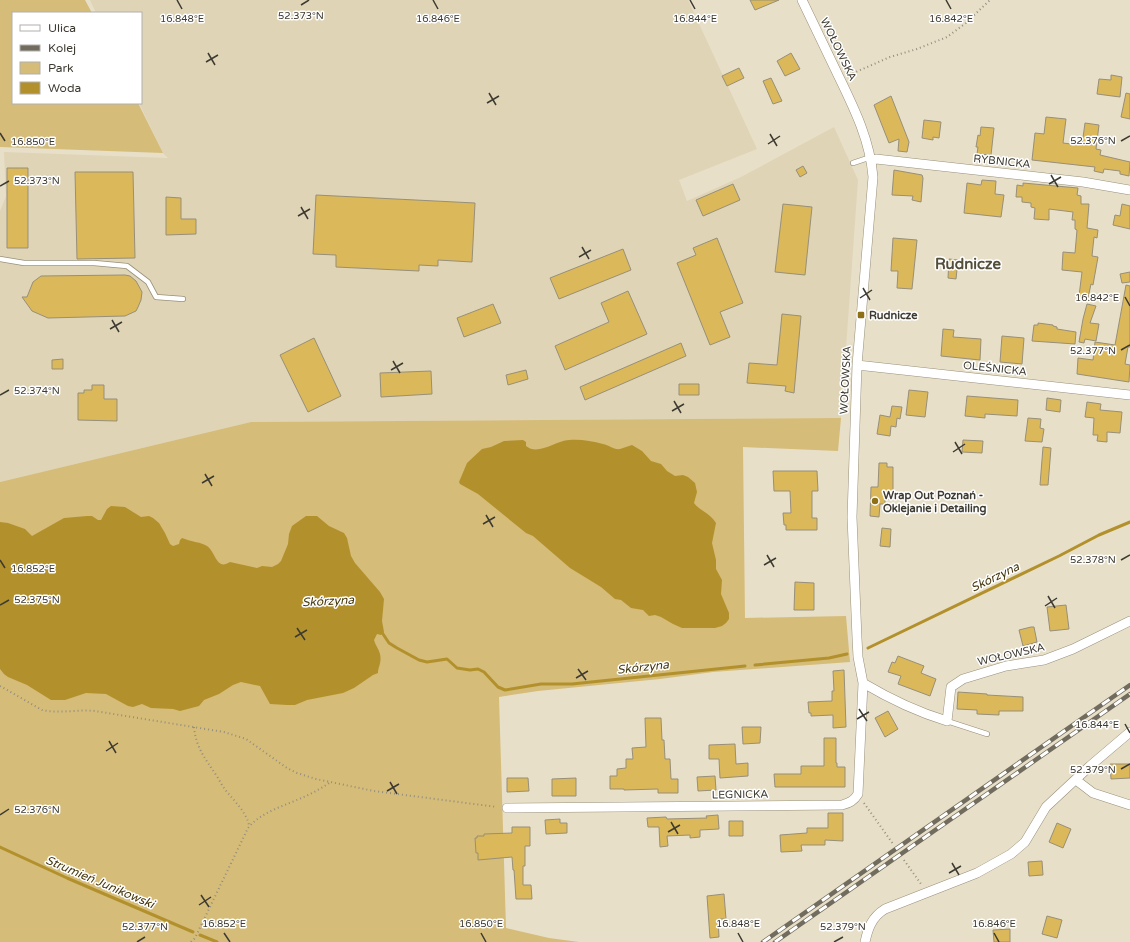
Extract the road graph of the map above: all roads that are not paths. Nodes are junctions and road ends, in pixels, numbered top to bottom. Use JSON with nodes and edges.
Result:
{"nodes":[{"id":1,"x":802,"y":0,"type":"edge"},
{"id":2,"x":871,"y":158,"type":"junction"},
{"id":3,"x":854,"y":163,"type":"dead end"},
{"id":4,"x":1130,"y":190,"type":"edge"},
{"id":5,"x":0,"y":260,"type":"edge"},
{"id":6,"x":183,"y":299,"type":"dead end"},
{"id":7,"x":857,"y":365,"type":"junction"},
{"id":8,"x":1130,"y":395,"type":"edge"},
{"id":9,"x":1130,"y":621,"type":"edge"},
{"id":10,"x":863,"y":683,"type":"junction"},
{"id":11,"x":947,"y":721,"type":"junction"},
{"id":12,"x":1130,"y":732,"type":"edge"},
{"id":13,"x":987,"y":734,"type":"dead end"},
{"id":14,"x":1076,"y":780,"type":"junction"},
{"id":15,"x":1130,"y":805,"type":"edge"},
{"id":16,"x":507,"y":808,"type":"road end"},
{"id":17,"x":865,"y":942,"type":"edge"}],
"edges":[{"from":1,"to":2,"type":"street","name":"WOŁOWSKA"},
{"from":2,"to":3,"type":"lane"},
{"from":2,"to":4,"type":"street","name":"RYBNICKA"},
{"from":2,"to":7,"type":"street","name":"WOŁOWSKA"},
{"from":5,"to":6,"type":"lane"},
{"from":7,"to":8,"type":"street","name":"OLEŚNICKA"},
{"from":7,"to":10,"type":"street","name":"WOŁOWSKA"},
{"from":9,"to":11,"type":"street","name":"WOŁOWSKA"},
{"from":10,"to":11,"type":"street"},
{"from":10,"to":16,"type":"street","name":"LEGNICKA"},
{"from":11,"to":13,"type":"lane"},
{"from":12,"to":14,"type":"street"},
{"from":14,"to":15,"type":"street"},
{"from":14,"to":17,"type":"street"}]}
